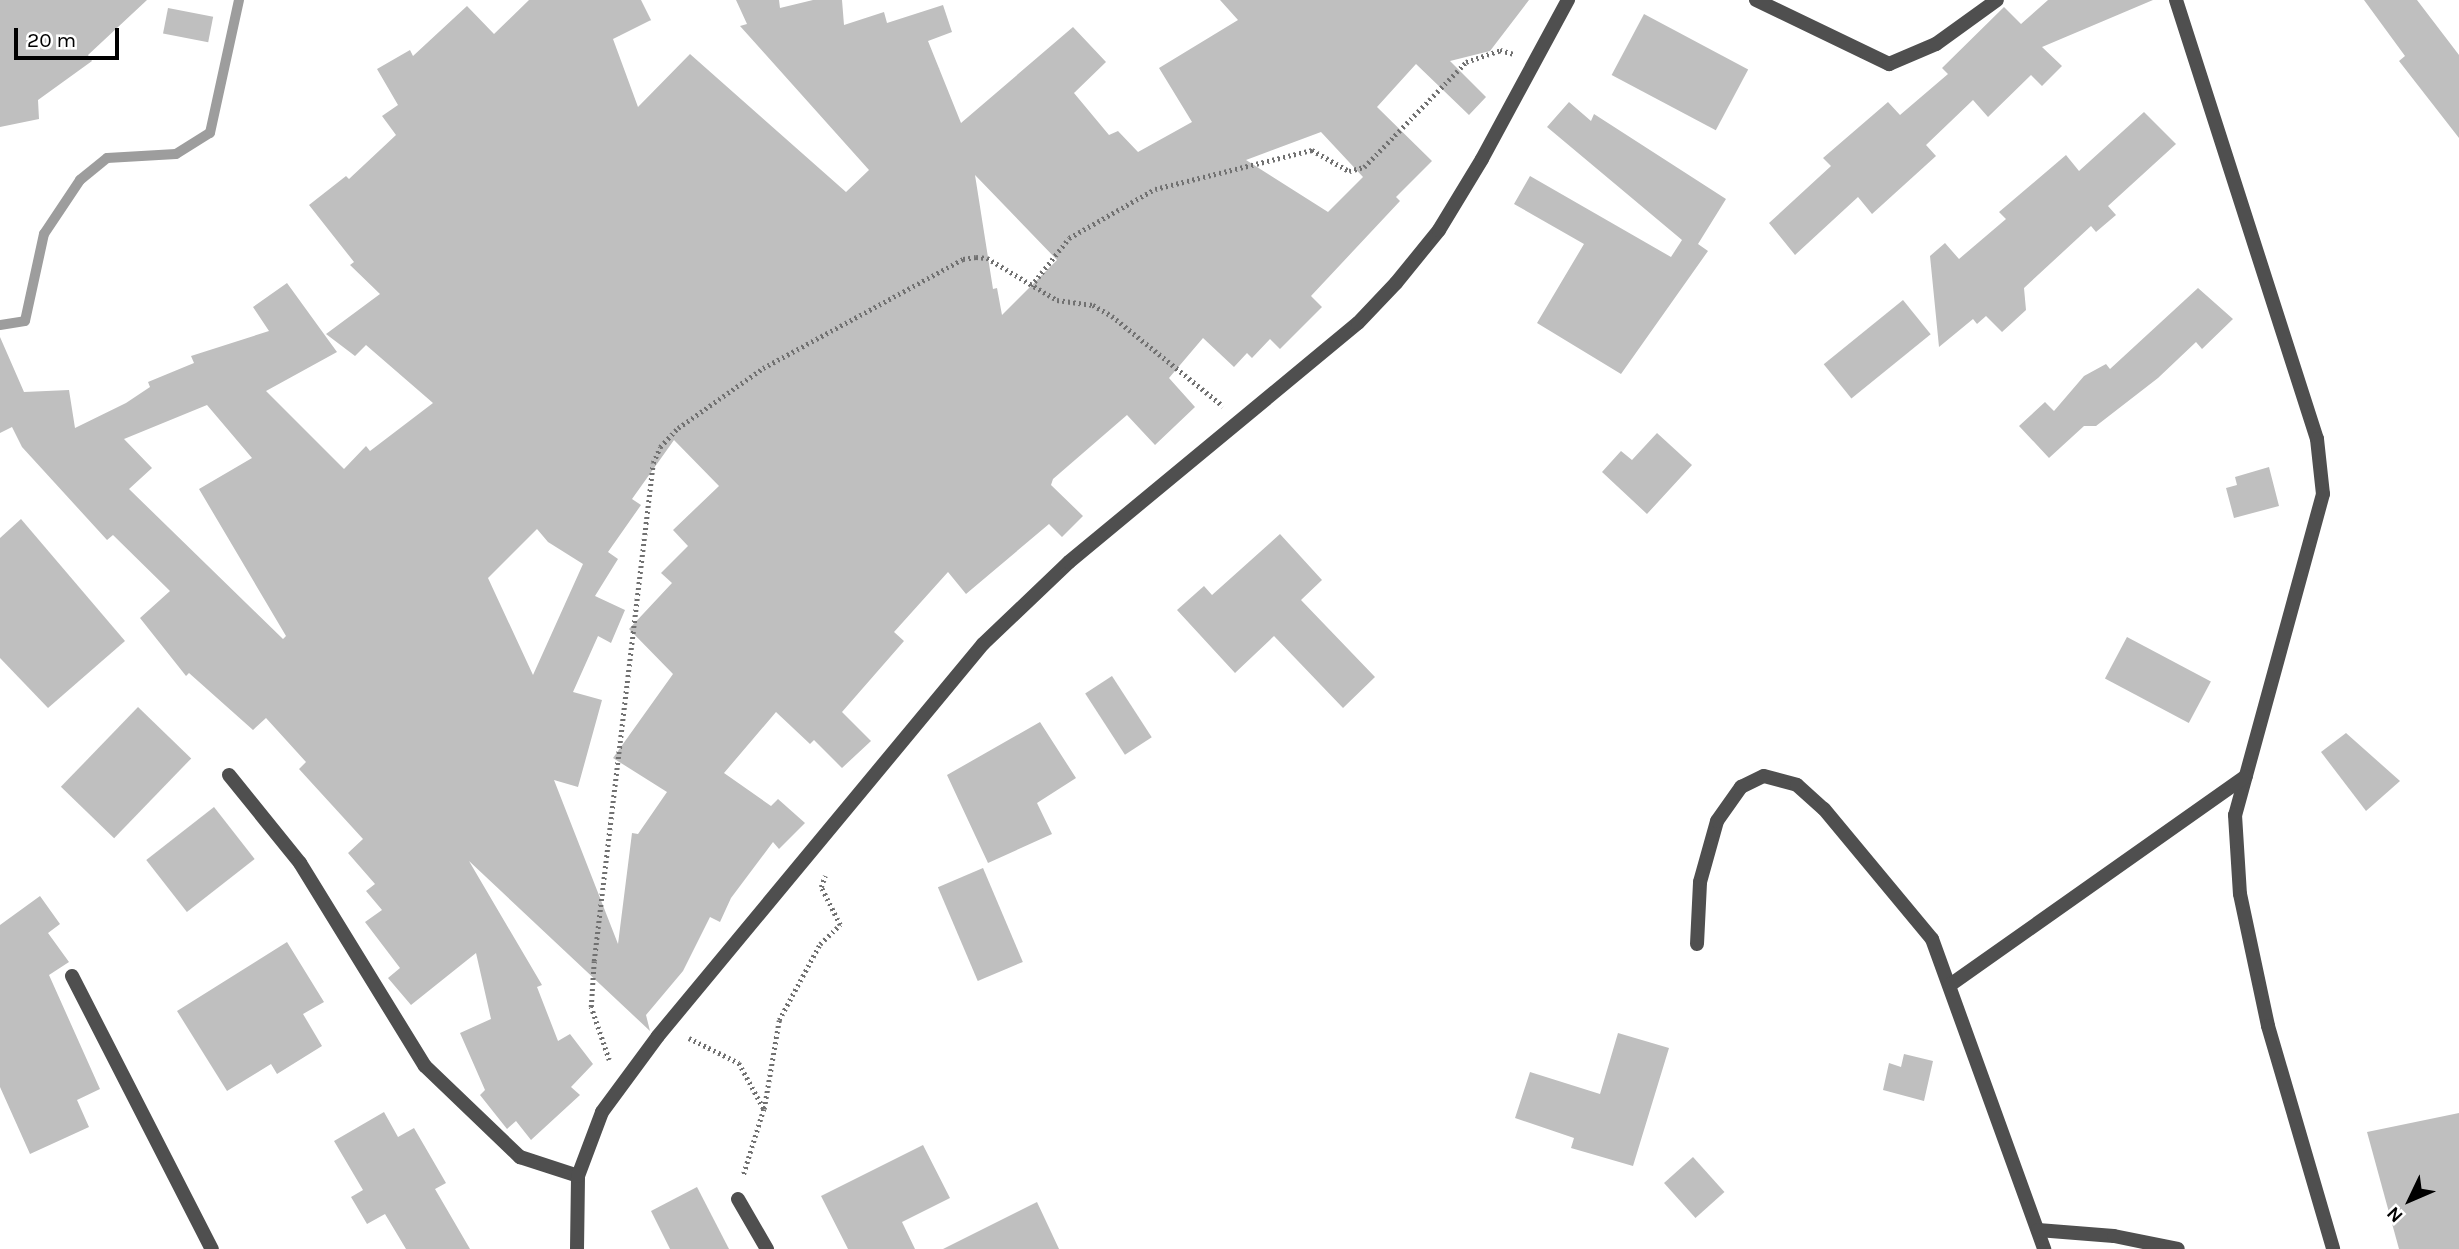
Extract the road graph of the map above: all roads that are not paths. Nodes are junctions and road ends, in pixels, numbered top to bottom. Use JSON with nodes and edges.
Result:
{"nodes":[{"id":1,"x":1568,"y":0,"type":"edge"},
{"id":2,"x":1756,"y":0,"type":"edge"},
{"id":3,"x":1997,"y":0,"type":"edge"},
{"id":4,"x":2176,"y":0,"type":"edge"},
{"id":5,"x":229,"y":775,"type":"dead end"},
{"id":6,"x":2246,"y":776,"type":"junction"},
{"id":7,"x":1697,"y":944,"type":"dead end"},
{"id":8,"x":72,"y":975,"type":"dead end"},
{"id":9,"x":1950,"y":985,"type":"junction"},
{"id":10,"x":578,"y":1176,"type":"junction"},
{"id":11,"x":738,"y":1199,"type":"road end"},
{"id":12,"x":2038,"y":1230,"type":"junction"},
{"id":13,"x":212,"y":1249,"type":"edge"},
{"id":14,"x":577,"y":1249,"type":"edge"},
{"id":15,"x":767,"y":1249,"type":"edge"},
{"id":16,"x":2044,"y":1249,"type":"edge"},
{"id":17,"x":2178,"y":1249,"type":"edge"},
{"id":18,"x":2333,"y":1249,"type":"edge"}],
"edges":[{"from":1,"to":10,"type":"street"},
{"from":2,"to":3,"type":"street"},
{"from":4,"to":6,"type":"street"},
{"from":5,"to":10,"type":"street"},
{"from":6,"to":9,"type":"street"},
{"from":6,"to":18,"type":"street"},
{"from":7,"to":9,"type":"street"},
{"from":8,"to":13,"type":"street"},
{"from":9,"to":12,"type":"street"},
{"from":10,"to":14,"type":"street"},
{"from":11,"to":15,"type":"street"},
{"from":12,"to":16,"type":"street"},
{"from":12,"to":17,"type":"street"}]}
